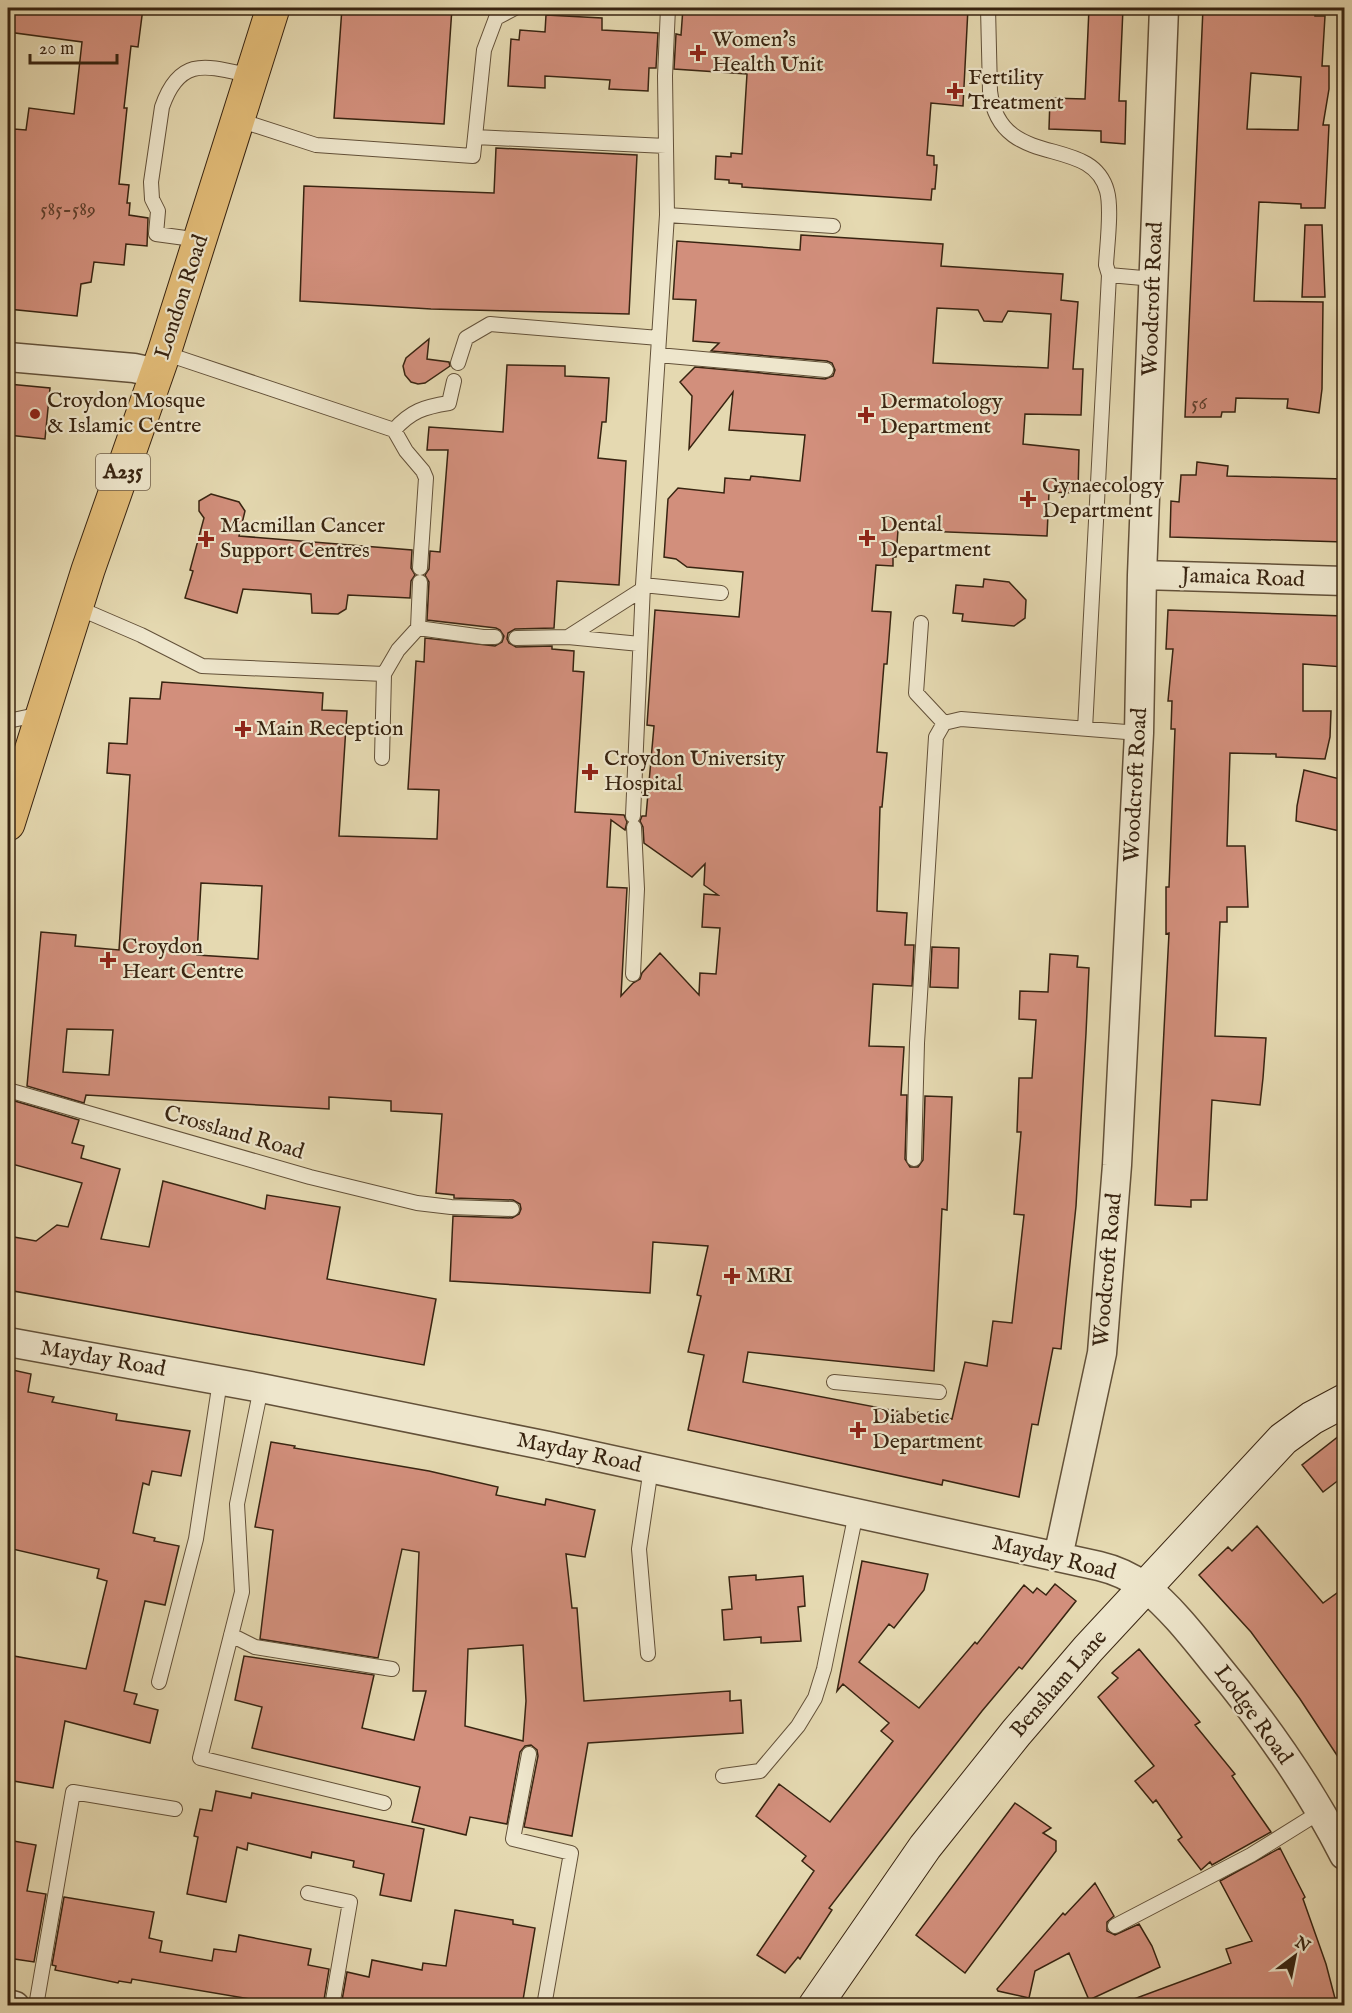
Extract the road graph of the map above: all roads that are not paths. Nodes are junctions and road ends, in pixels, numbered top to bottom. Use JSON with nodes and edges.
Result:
{"nodes":[{"id":1,"x":273,"y":8,"type":"edge"},
{"id":2,"x":515,"y":8,"type":"edge"},
{"id":3,"x":668,"y":8,"type":"edge"},
{"id":4,"x":988,"y":8,"type":"edge"},
{"id":5,"x":1164,"y":8,"type":"edge"},
{"id":6,"x":252,"y":75,"type":"junction"},
{"id":7,"x":239,"y":120,"type":"junction"},
{"id":8,"x":475,"y":137,"type":"junction"},
{"id":9,"x":666,"y":146,"type":"junction"},
{"id":10,"x":667,"y":215,"type":"junction"},
{"id":11,"x":833,"y":226,"type":"dead end"},
{"id":12,"x":200,"y":240,"type":"junction"},
{"id":13,"x":1108,"y":270,"type":"junction"},
{"id":14,"x":1154,"y":279,"type":"junction"},
{"id":15,"x":659,"y":338,"type":"junction"},
{"id":16,"x":658,"y":355,"type":"junction"},
{"id":17,"x":8,"y":357,"type":"edge"},
{"id":18,"x":161,"y":363,"type":"junction"},
{"id":19,"x":458,"y":363,"type":"dead end"},
{"id":20,"x":826,"y":370,"type":"dead end"},
{"id":21,"x":454,"y":381,"type":"dead end"},
{"id":22,"x":394,"y":430,"type":"junction"},
{"id":23,"x":1142,"y":575,"type":"junction"},
{"id":24,"x":1344,"y":580,"type":"edge"},
{"id":25,"x":643,"y":587,"type":"junction"},
{"id":26,"x":721,"y":593,"type":"dead end"},
{"id":27,"x":76,"y":608,"type":"junction"},
{"id":28,"x":921,"y":623,"type":"dead end"},
{"id":29,"x":418,"y":628,"type":"junction"},
{"id":30,"x":495,"y":637,"type":"dead end"},
{"id":31,"x":516,"y":638,"type":"dead end"},
{"id":32,"x":568,"y":638,"type":"junction"},
{"id":33,"x":640,"y":644,"type":"junction"},
{"id":34,"x":384,"y":674,"type":"junction"},
{"id":35,"x":43,"y":713,"type":"junction"},
{"id":36,"x":8,"y":721,"type":"edge"},
{"id":37,"x":944,"y":723,"type":"junction"},
{"id":38,"x":1085,"y":729,"type":"junction"},
{"id":39,"x":1139,"y":733,"type":"junction"},
{"id":40,"x":382,"y":758,"type":"dead end"},
{"id":41,"x":12,"y":792,"type":"edge"},
{"id":42,"x":8,"y":824,"type":"edge"},
{"id":43,"x":633,"y":974,"type":"dead end"},
{"id":44,"x":8,"y":1090,"type":"edge"},
{"id":45,"x":914,"y":1159,"type":"dead end"},
{"id":46,"x":512,"y":1209,"type":"dead end"},
{"id":47,"x":8,"y":1341,"type":"edge"},
{"id":48,"x":220,"y":1381,"type":"junction"},
{"id":49,"x":834,"y":1382,"type":"dead end"},
{"id":50,"x":261,"y":1388,"type":"junction"},
{"id":51,"x":939,"y":1392,"type":"dead end"},
{"id":52,"x":1344,"y":1401,"type":"edge"},
{"id":53,"x":651,"y":1468,"type":"junction"},
{"id":54,"x":856,"y":1513,"type":"junction"},
{"id":55,"x":1058,"y":1557,"type":"junction"},
{"id":56,"x":1145,"y":1587,"type":"junction"},
{"id":57,"x":231,"y":1635,"type":"junction"},
{"id":58,"x":648,"y":1654,"type":"dead end"},
{"id":59,"x":392,"y":1669,"type":"dead end"},
{"id":60,"x":159,"y":1682,"type":"dead end"},
{"id":61,"x":529,"y":1754,"type":"dead end"},
{"id":62,"x":723,"y":1776,"type":"dead end"},
{"id":63,"x":384,"y":1803,"type":"dead end"},
{"id":64,"x":175,"y":1809,"type":"dead end"},
{"id":65,"x":1320,"y":1812,"type":"junction"},
{"id":66,"x":1344,"y":1855,"type":"edge"},
{"id":67,"x":308,"y":1893,"type":"dead end"},
{"id":68,"x":1115,"y":1926,"type":"dead end"},
{"id":69,"x":8,"y":2004,"type":"edge"},
{"id":70,"x":15,"y":2006,"type":"edge"},
{"id":71,"x":36,"y":2006,"type":"edge"},
{"id":72,"x":332,"y":2006,"type":"edge"},
{"id":73,"x":544,"y":2006,"type":"edge"},
{"id":74,"x":815,"y":2006,"type":"edge"}],
"edges":[{"from":1,"to":6,"type":"main road","name":"London Road","number":"A235"},
{"from":2,"to":8,"type":"lane"},
{"from":3,"to":9,"type":"lane"},
{"from":4,"to":13,"type":"lane"},
{"from":5,"to":14,"type":"street","name":"Woodcroft Road"},
{"from":6,"to":7,"type":"main road","name":"London Road","number":"A235"},
{"from":6,"to":12,"type":"lane"},
{"from":7,"to":8,"type":"lane"},
{"from":7,"to":12,"type":"main road","name":"London Road","number":"A235"},
{"from":8,"to":9,"type":"lane"},
{"from":9,"to":10,"type":"lane"},
{"from":10,"to":11,"type":"lane"},
{"from":10,"to":15,"type":"lane"},
{"from":12,"to":18,"type":"main road","name":"London Road","number":"A235"},
{"from":13,"to":14,"type":"lane"},
{"from":13,"to":38,"type":"lane"},
{"from":14,"to":23,"type":"street","name":"Woodcroft Road"},
{"from":15,"to":16,"type":"lane"},
{"from":15,"to":19,"type":"lane"},
{"from":16,"to":20,"type":"lane"},
{"from":16,"to":25,"type":"lane"},
{"from":17,"to":18,"type":"street"},
{"from":18,"to":22,"type":"lane"},
{"from":18,"to":27,"type":"main road","name":"London Road","number":"A235"},
{"from":21,"to":22,"type":"lane"},
{"from":22,"to":29,"type":"lane"},
{"from":23,"to":24,"type":"street","name":"Jamaica Road"},
{"from":23,"to":39,"type":"street","name":"Woodcroft Road"},
{"from":25,"to":26,"type":"lane"},
{"from":25,"to":32,"type":"lane"},
{"from":25,"to":33,"type":"lane"},
{"from":27,"to":34,"type":"lane"},
{"from":27,"to":35,"type":"main road","name":"London Road","number":"A235"},
{"from":28,"to":37,"type":"lane"},
{"from":29,"to":30,"type":"lane"},
{"from":29,"to":34,"type":"lane"},
{"from":31,"to":32,"type":"lane"},
{"from":32,"to":33,"type":"lane"},
{"from":33,"to":43,"type":"lane"},
{"from":34,"to":40,"type":"lane"},
{"from":35,"to":36,"type":"lane"},
{"from":35,"to":41,"type":"main road","name":"London Road","number":"A235"},
{"from":37,"to":38,"type":"lane"},
{"from":37,"to":45,"type":"lane"},
{"from":38,"to":39,"type":"lane"},
{"from":39,"to":55,"type":"street","name":"Woodcroft Road"},
{"from":41,"to":42,"type":"main road","name":"London Road","number":"A235"},
{"from":44,"to":46,"type":"lane","name":"Crossland Road"},
{"from":47,"to":48,"type":"street","name":"Mayday Road"},
{"from":48,"to":50,"type":"street","name":"Mayday Road"},
{"from":48,"to":60,"type":"lane"},
{"from":49,"to":51,"type":"lane"},
{"from":50,"to":53,"type":"street","name":"Mayday Road"},
{"from":50,"to":57,"type":"lane"},
{"from":52,"to":56,"type":"street","name":"Bensham Lane"},
{"from":53,"to":54,"type":"street","name":"Mayday Road"},
{"from":53,"to":58,"type":"lane"},
{"from":54,"to":55,"type":"street","name":"Mayday Road"},
{"from":54,"to":62,"type":"lane"},
{"from":55,"to":56,"type":"street","name":"Mayday Road"},
{"from":56,"to":65,"type":"street","name":"Lodge Road"},
{"from":56,"to":74,"type":"street","name":"Bensham Lane"},
{"from":57,"to":59,"type":"lane"},
{"from":57,"to":63,"type":"lane"},
{"from":61,"to":73,"type":"lane"},
{"from":64,"to":71,"type":"lane"},
{"from":65,"to":66,"type":"street","name":"Lodge Road"},
{"from":65,"to":68,"type":"lane"},
{"from":67,"to":72,"type":"lane"},
{"from":69,"to":70,"type":"street"}]}
